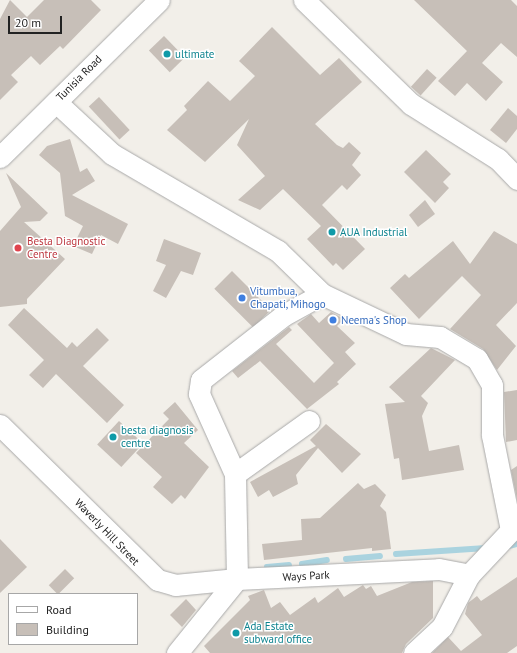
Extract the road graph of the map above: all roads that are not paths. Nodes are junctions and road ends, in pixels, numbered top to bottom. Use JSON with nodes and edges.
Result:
{"nodes":[{"id":1,"x":159,"y":0,"type":"edge"},
{"id":2,"x":304,"y":0,"type":"edge"},
{"id":3,"x":56,"y":102,"type":"junction"},
{"id":4,"x":0,"y":157,"type":"edge"},
{"id":5,"x":517,"y":179,"type":"edge"},
{"id":6,"x":322,"y":294,"type":"junction"},
{"id":7,"x":309,"y":421,"type":"dead end"},
{"id":8,"x":0,"y":425,"type":"edge"},
{"id":9,"x":235,"y":474,"type":"junction"},
{"id":10,"x":514,"y":527,"type":"edge"},
{"id":11,"x":469,"y":575,"type":"junction"},
{"id":12,"x":237,"y":579,"type":"junction"},
{"id":13,"x":178,"y":653,"type":"edge"},
{"id":14,"x":414,"y":653,"type":"edge"}],
"edges":[{"from":1,"to":3,"type":"street","name":"Tunisia Road"},
{"from":2,"to":5,"type":"street"},
{"from":3,"to":4,"type":"street","name":"Tunisia Road"},
{"from":3,"to":6,"type":"street"},
{"from":6,"to":9,"type":"street"},
{"from":6,"to":10,"type":"street"},
{"from":7,"to":9,"type":"street"},
{"from":8,"to":12,"type":"street","name":"Waverly Hill Street"},
{"from":9,"to":12,"type":"street"},
{"from":10,"to":11,"type":"street"},
{"from":11,"to":12,"type":"street","name":"Ways Park"},
{"from":11,"to":14,"type":"street"},
{"from":12,"to":13,"type":"street"}]}
